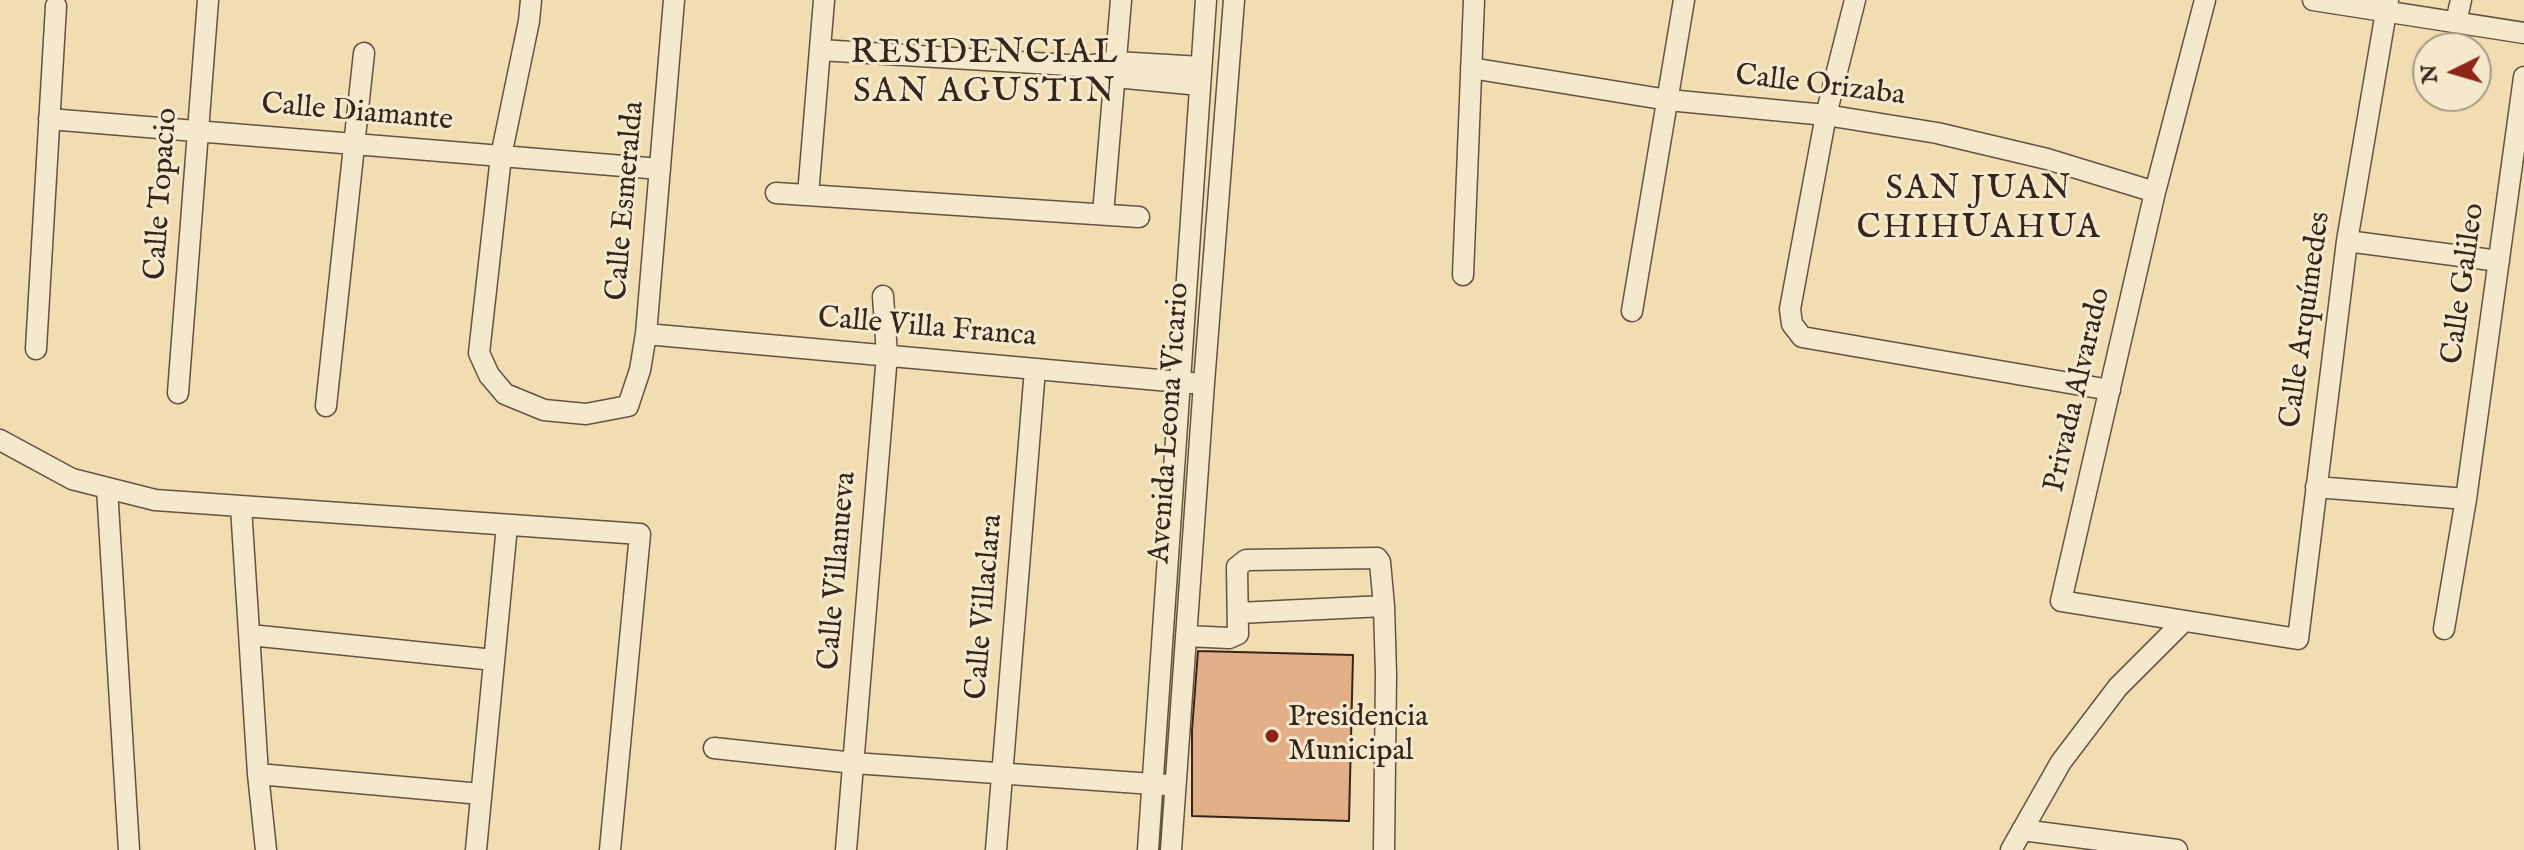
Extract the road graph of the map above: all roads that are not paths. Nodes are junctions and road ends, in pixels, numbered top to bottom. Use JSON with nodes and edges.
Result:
{"nodes":[{"id":1,"x":208,"y":0,"type":"edge"},
{"id":2,"x":531,"y":0,"type":"edge"},
{"id":3,"x":674,"y":0,"type":"edge"},
{"id":4,"x":824,"y":0,"type":"edge"},
{"id":5,"x":1121,"y":0,"type":"edge"},
{"id":6,"x":1206,"y":0,"type":"edge"},
{"id":7,"x":1234,"y":0,"type":"edge"},
{"id":8,"x":1474,"y":0,"type":"edge"},
{"id":9,"x":1684,"y":0,"type":"edge"},
{"id":10,"x":1855,"y":0,"type":"edge"},
{"id":11,"x":2205,"y":0,"type":"edge"},
{"id":12,"x":2313,"y":0,"type":"edge"},
{"id":13,"x":2461,"y":0,"type":"edge"},
{"id":14,"x":2387,"y":5,"type":"edge"},
{"id":15,"x":56,"y":6,"type":"dead end"},
{"id":16,"x":2456,"y":22,"type":"junction"},
{"id":17,"x":2524,"y":33,"type":"edge"},
{"id":18,"x":820,"y":50,"type":"junction"},
{"id":19,"x":364,"y":53,"type":"dead end"},
{"id":20,"x":1471,"y":68,"type":"junction"},
{"id":21,"x":1116,"y":70,"type":"junction"},
{"id":22,"x":1200,"y":76,"type":"junction"},
{"id":23,"x":2524,"y":77,"type":"edge"},
{"id":24,"x":1668,"y":100,"type":"junction"},
{"id":25,"x":1826,"y":115,"type":"junction"},
{"id":26,"x":49,"y":119,"type":"junction"},
{"id":27,"x":199,"y":132,"type":"junction"},
{"id":28,"x":354,"y":143,"type":"junction"},
{"id":29,"x":501,"y":156,"type":"junction"},
{"id":30,"x":660,"y":169,"type":"junction"},
{"id":31,"x":2155,"y":192,"type":"junction"},
{"id":32,"x":776,"y":193,"type":"dead end"},
{"id":33,"x":808,"y":195,"type":"junction"},
{"id":34,"x":1103,"y":214,"type":"junction"},
{"id":35,"x":1139,"y":217,"type":"dead end"},
{"id":36,"x":2347,"y":241,"type":"junction"},
{"id":37,"x":2499,"y":261,"type":"junction"},
{"id":38,"x":1463,"y":275,"type":"dead end"},
{"id":39,"x":883,"y":296,"type":"dead end"},
{"id":40,"x":1632,"y":311,"type":"dead end"},
{"id":41,"x":646,"y":334,"type":"junction"},
{"id":42,"x":36,"y":349,"type":"dead end"},
{"id":43,"x":887,"y":355,"type":"junction"},
{"id":44,"x":1035,"y":369,"type":"junction"},
{"id":45,"x":1179,"y":382,"type":"junction"},
{"id":46,"x":1204,"y":383,"type":"junction"},
{"id":47,"x":2110,"y":390,"type":"junction"},
{"id":48,"x":178,"y":393,"type":"dead end"},
{"id":49,"x":326,"y":406,"type":"dead end"},
{"id":50,"x":0,"y":440,"type":"edge"},
{"id":51,"x":2316,"y":487,"type":"junction"},
{"id":52,"x":107,"y":488,"type":"junction"},
{"id":53,"x":2466,"y":499,"type":"junction"},
{"id":54,"x":241,"y":507,"type":"junction"},
{"id":55,"x":507,"y":526,"type":"junction"},
{"id":56,"x":1384,"y":606,"type":"junction"},
{"id":57,"x":1238,"y":613,"type":"junction"},
{"id":58,"x":2184,"y":621,"type":"junction"},
{"id":59,"x":2444,"y":629,"type":"dead end"},
{"id":60,"x":250,"y":635,"type":"junction"},
{"id":61,"x":1186,"y":636,"type":"junction"},
{"id":62,"x":494,"y":660,"type":"junction"},
{"id":63,"x":714,"y":748,"type":"dead end"},
{"id":64,"x":854,"y":763,"type":"junction"},
{"id":65,"x":258,"y":774,"type":"junction"},
{"id":66,"x":1002,"y":774,"type":"junction"},
{"id":67,"x":1154,"y":785,"type":"junction"},
{"id":68,"x":1175,"y":786,"type":"junction"},
{"id":69,"x":481,"y":794,"type":"junction"},
{"id":70,"x":2022,"y":830,"type":"junction"},
{"id":71,"x":129,"y":850,"type":"edge"},
{"id":72,"x":266,"y":850,"type":"edge"},
{"id":73,"x":476,"y":850,"type":"edge"},
{"id":74,"x":610,"y":850,"type":"edge"},
{"id":75,"x":846,"y":850,"type":"edge"},
{"id":76,"x":996,"y":850,"type":"edge"},
{"id":77,"x":1148,"y":850,"type":"edge"},
{"id":78,"x":1171,"y":850,"type":"edge"},
{"id":79,"x":1384,"y":850,"type":"edge"},
{"id":80,"x":2011,"y":850,"type":"edge"},
{"id":81,"x":2177,"y":850,"type":"edge"}],
"edges":[{"from":1,"to":27,"type":"street","name":"Calle Topacio"},
{"from":2,"to":29,"type":"street"},
{"from":3,"to":30,"type":"street","name":"Calle Esmeralda"},
{"from":4,"to":18,"type":"street"},
{"from":5,"to":21,"type":"street"},
{"from":6,"to":22,"type":"street","name":"Avenida Leona Vicario"},
{"from":7,"to":46,"type":"street","name":"Avenida Leona Vicario"},
{"from":8,"to":20,"type":"street"},
{"from":9,"to":24,"type":"street"},
{"from":10,"to":25,"type":"street"},
{"from":11,"to":31,"type":"street","name":"Privada Alvarado"},
{"from":12,"to":14,"type":"street"},
{"from":13,"to":16,"type":"street"},
{"from":14,"to":16,"type":"street"},
{"from":14,"to":36,"type":"street","name":"Calle Arquímedes"},
{"from":15,"to":26,"type":"street"},
{"from":16,"to":17,"type":"street"},
{"from":18,"to":21,"type":"street"},
{"from":18,"to":33,"type":"street"},
{"from":19,"to":28,"type":"street"},
{"from":20,"to":24,"type":"street","name":"Calle Orizaba"},
{"from":20,"to":38,"type":"street"},
{"from":21,"to":22,"type":"street"},
{"from":21,"to":34,"type":"street"},
{"from":22,"to":45,"type":"street","name":"Avenida Leona Vicario"},
{"from":23,"to":37,"type":"street","name":"Calle Galileo"},
{"from":24,"to":25,"type":"street","name":"Calle Orizaba"},
{"from":24,"to":40,"type":"street"},
{"from":25,"to":31,"type":"street","name":"Calle Orizaba"},
{"from":25,"to":47,"type":"street"},
{"from":26,"to":27,"type":"street","name":"Calle Diamante"},
{"from":26,"to":42,"type":"street"},
{"from":27,"to":28,"type":"street","name":"Calle Diamante"},
{"from":27,"to":48,"type":"street","name":"Calle Topacio"},
{"from":28,"to":29,"type":"street","name":"Calle Diamante"},
{"from":28,"to":49,"type":"street"},
{"from":29,"to":30,"type":"street","name":"Calle Diamante"},
{"from":29,"to":41,"type":"street","name":"Calle Esmeralda"},
{"from":30,"to":41,"type":"street","name":"Calle Esmeralda"},
{"from":31,"to":47,"type":"street","name":"Privada Alvarado"},
{"from":32,"to":33,"type":"street"},
{"from":33,"to":34,"type":"street"},
{"from":34,"to":35,"type":"street"},
{"from":36,"to":37,"type":"street"},
{"from":36,"to":51,"type":"street","name":"Calle Arquímedes"},
{"from":37,"to":53,"type":"street","name":"Calle Galileo"},
{"from":39,"to":43,"type":"street","name":"Calle Villanueva"},
{"from":41,"to":43,"type":"street","name":"Calle Villa Franca"},
{"from":43,"to":44,"type":"street","name":"Calle Villa Franca"},
{"from":43,"to":64,"type":"street","name":"Calle Villanueva"},
{"from":44,"to":45,"type":"street","name":"Calle Villa Franca"},
{"from":44,"to":66,"type":"street","name":"Calle Villaclara"},
{"from":45,"to":46,"type":"street","name":"Calle Villa Franca"},
{"from":45,"to":67,"type":"street","name":"Avenida Leona Vicario"},
{"from":46,"to":61,"type":"street","name":"Avenida Leona Vicario"},
{"from":47,"to":58,"type":"street","name":"Privada Alvarado"},
{"from":50,"to":52,"type":"street"},
{"from":51,"to":53,"type":"street"},
{"from":51,"to":58,"type":"street","name":"Calle Arquímedes"},
{"from":52,"to":54,"type":"street"},
{"from":52,"to":71,"type":"street"},
{"from":53,"to":59,"type":"street","name":"Calle Galileo"},
{"from":54,"to":55,"type":"street"},
{"from":54,"to":60,"type":"street"},
{"from":55,"to":62,"type":"street"},
{"from":55,"to":74,"type":"street"},
{"from":56,"to":57,"type":"street"},
{"from":56,"to":57,"type":"street"},
{"from":56,"to":79,"type":"street"},
{"from":57,"to":61,"type":"street"},
{"from":58,"to":70,"type":"street"},
{"from":60,"to":62,"type":"street"},
{"from":60,"to":65,"type":"street"},
{"from":61,"to":68,"type":"street","name":"Avenida Leona Vicario"},
{"from":62,"to":69,"type":"street"},
{"from":63,"to":64,"type":"street"},
{"from":64,"to":66,"type":"street"},
{"from":64,"to":75,"type":"street","name":"Calle Villanueva"},
{"from":65,"to":69,"type":"street"},
{"from":65,"to":72,"type":"street"},
{"from":66,"to":67,"type":"street"},
{"from":66,"to":76,"type":"street","name":"Calle Villaclara"},
{"from":67,"to":68,"type":"street"},
{"from":67,"to":77,"type":"street","name":"Avenida Leona Vicario"},
{"from":68,"to":78,"type":"street","name":"Avenida Leona Vicario"},
{"from":69,"to":73,"type":"street"},
{"from":70,"to":80,"type":"street"},
{"from":70,"to":81,"type":"street"}]}
